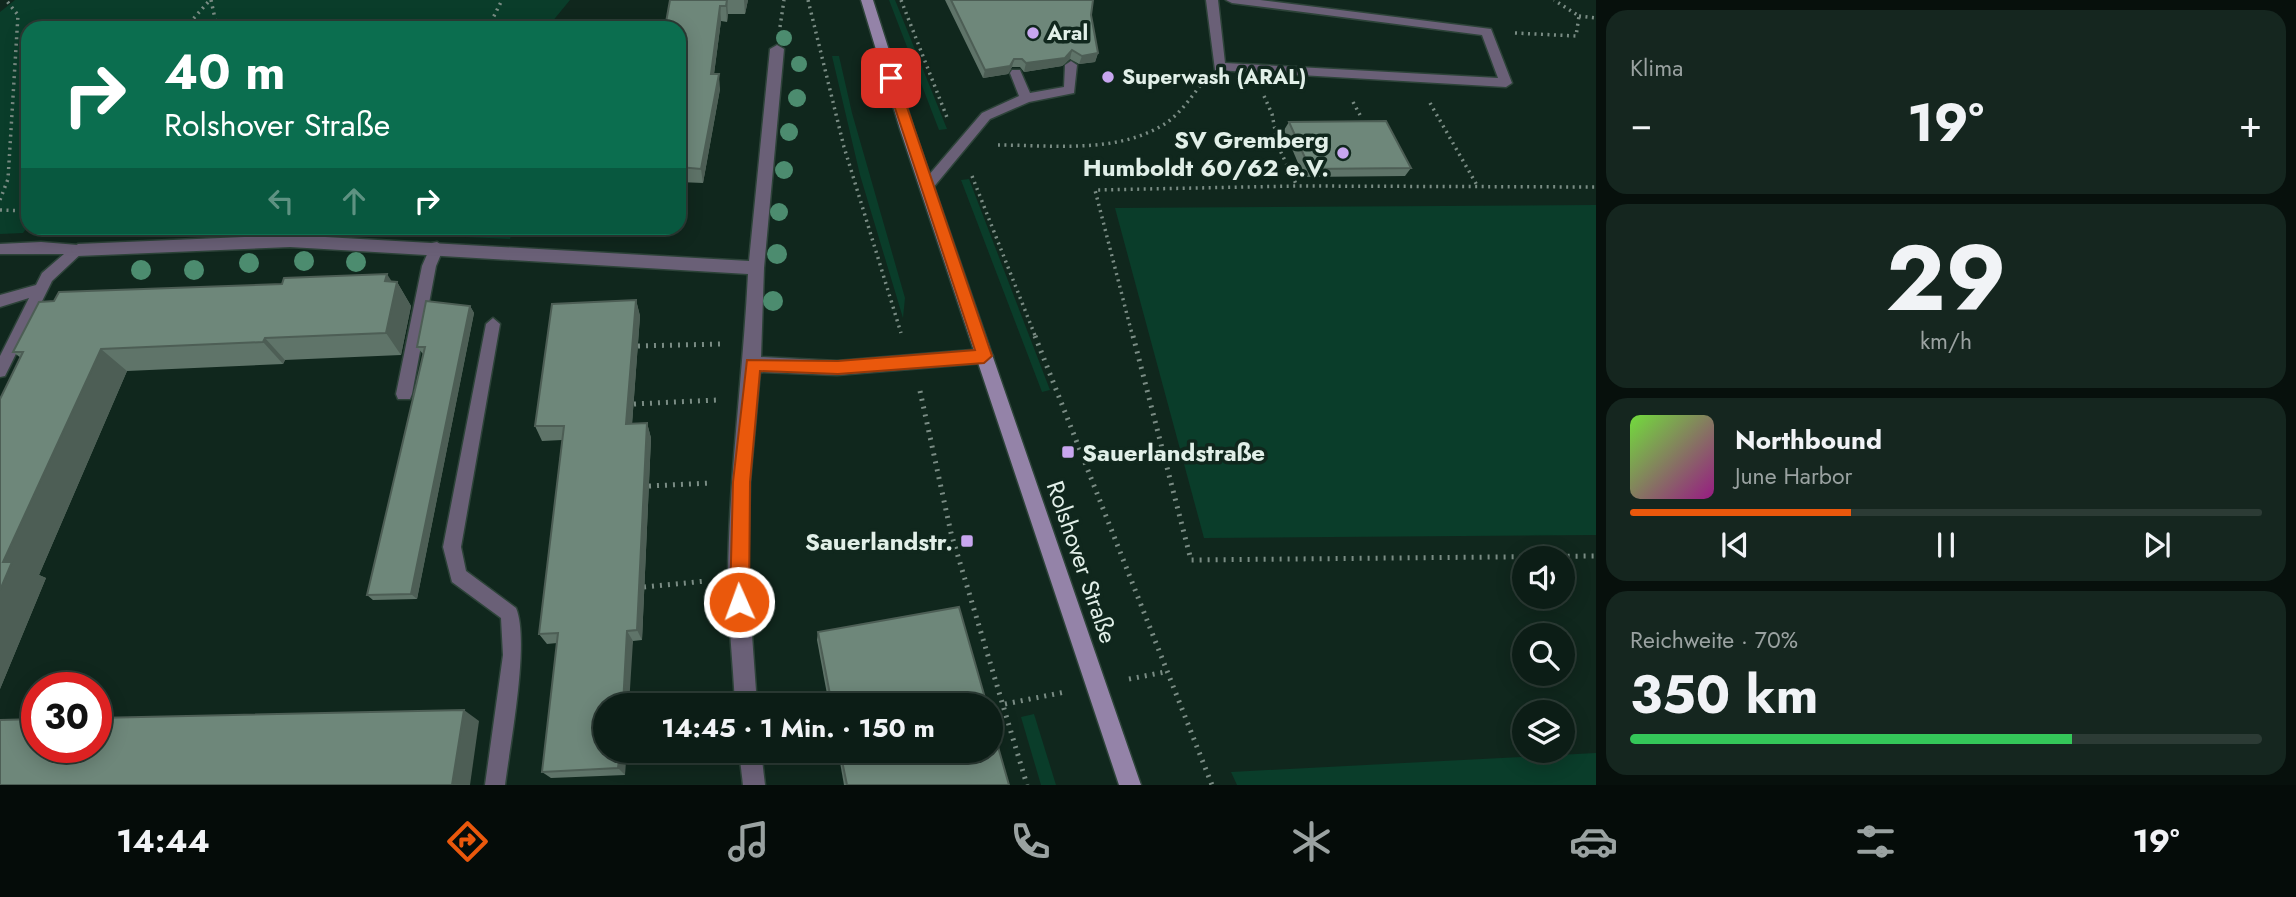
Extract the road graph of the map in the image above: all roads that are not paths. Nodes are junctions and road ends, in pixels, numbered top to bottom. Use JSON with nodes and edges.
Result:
{"nodes":[{"id":1,"x":867,"y":0,"type":"edge"},
{"id":2,"x":1212,"y":0,"type":"edge"},
{"id":3,"x":1232,"y":0,"type":"edge"},
{"id":4,"x":777,"y":49,"type":"dead end"},
{"id":5,"x":1071,"y":65,"type":"edge"},
{"id":6,"x":1016,"y":73,"type":"dead end"},
{"id":7,"x":1026,"y":98,"type":"junction"},
{"id":8,"x":927,"y":186,"type":"junction"},
{"id":9,"x":0,"y":248,"type":"edge"},
{"id":10,"x":442,"y":248,"type":"junction"},
{"id":11,"x":78,"y":250,"type":"junction"},
{"id":12,"x":755,"y":268,"type":"junction"},
{"id":13,"x":41,"y":289,"type":"junction"},
{"id":14,"x":0,"y":301,"type":"edge"},
{"id":15,"x":493,"y":324,"type":"dead end"},
{"id":16,"x":984,"y":356,"type":"junction"},
{"id":17,"x":752,"y":364,"type":"junction"},
{"id":18,"x":0,"y":371,"type":"edge"},
{"id":19,"x":404,"y":394,"type":"dead end"},
{"id":20,"x":745,"y":693,"type":"edge"},
{"id":21,"x":751,"y":763,"type":"edge"},
{"id":22,"x":495,"y":785,"type":"edge"},
{"id":23,"x":754,"y":785,"type":"edge"},
{"id":24,"x":1130,"y":785,"type":"edge"}],
"edges":[{"from":1,"to":8,"type":"street","name":"Rolshover Straße"},
{"from":2,"to":3,"type":"lane"},
{"from":4,"to":12,"type":"street"},
{"from":5,"to":7,"type":"lane"},
{"from":6,"to":7,"type":"lane"},
{"from":7,"to":8,"type":"lane"},
{"from":8,"to":16,"type":"street","name":"Rolshover Straße"},
{"from":9,"to":11,"type":"lane"},
{"from":10,"to":11,"type":"street"},
{"from":10,"to":12,"type":"street"},
{"from":10,"to":19,"type":"lane"},
{"from":11,"to":13,"type":"lane"},
{"from":12,"to":17,"type":"street"},
{"from":13,"to":14,"type":"lane"},
{"from":13,"to":18,"type":"lane"},
{"from":15,"to":22,"type":"lane"},
{"from":16,"to":17,"type":"street"},
{"from":16,"to":24,"type":"street","name":"Rolshover Straße"},
{"from":17,"to":20,"type":"street"},
{"from":21,"to":23,"type":"street"}]}
